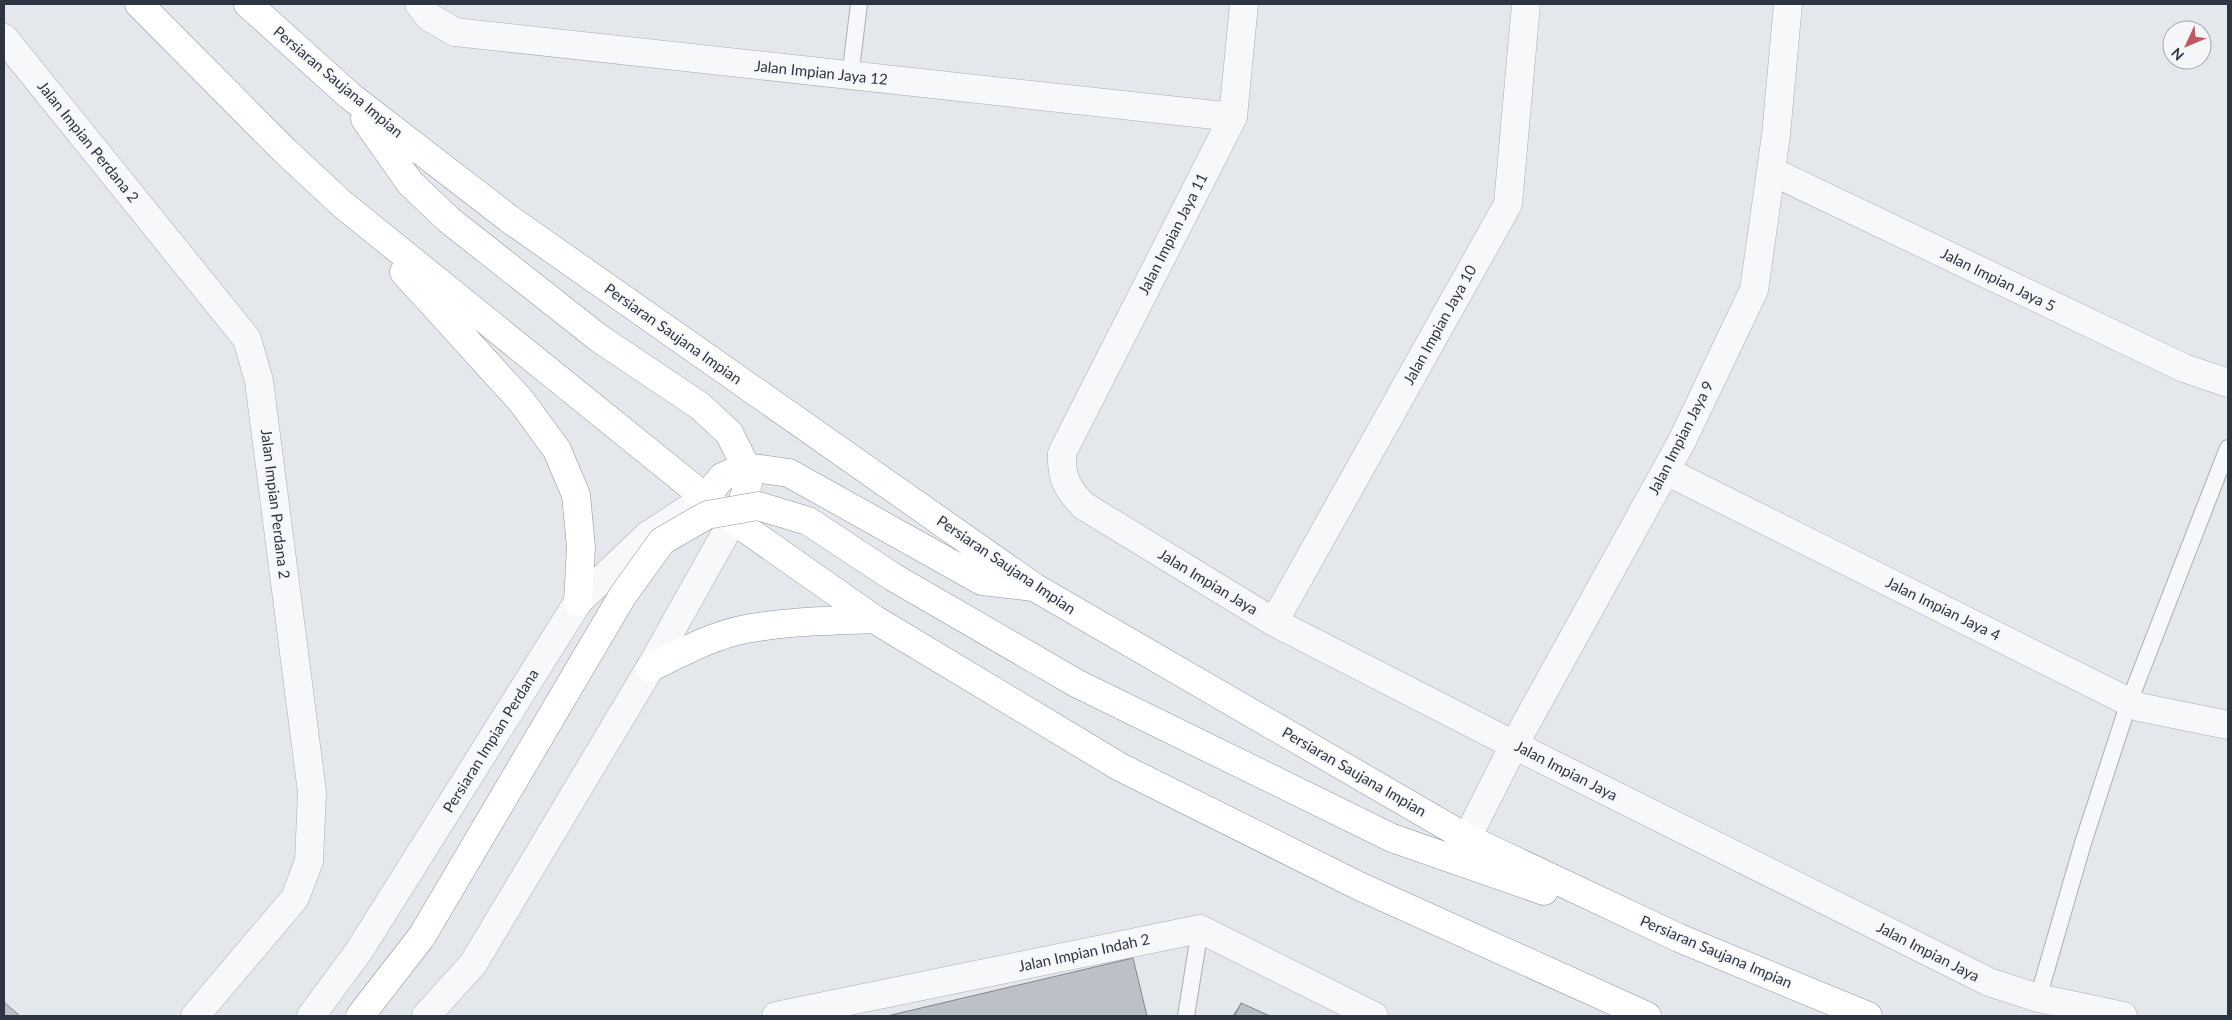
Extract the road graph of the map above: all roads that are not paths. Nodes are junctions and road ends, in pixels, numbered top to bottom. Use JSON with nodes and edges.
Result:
{"nodes":[{"id":1,"x":140,"y":4,"type":"edge"},
{"id":2,"x":248,"y":4,"type":"edge"},
{"id":3,"x":419,"y":4,"type":"edge"},
{"id":4,"x":859,"y":4,"type":"edge"},
{"id":5,"x":1244,"y":4,"type":"edge"},
{"id":6,"x":1526,"y":4,"type":"edge"},
{"id":7,"x":1788,"y":4,"type":"edge"},
{"id":8,"x":4,"y":38,"type":"edge"},
{"id":9,"x":850,"y":77,"type":"junction"},
{"id":10,"x":350,"y":96,"type":"junction"},
{"id":11,"x":1233,"y":117,"type":"junction"},
{"id":12,"x":1771,"y":171,"type":"junction"},
{"id":13,"x":342,"y":204,"type":"junction"},
{"id":14,"x":2228,"y":383,"type":"edge"},
{"id":15,"x":2228,"y":448,"type":"edge"},
{"id":16,"x":1062,"y":453,"type":"joint"},
{"id":17,"x":746,"y":467,"type":"junction"},
{"id":18,"x":1666,"y":471,"type":"junction"},
{"id":19,"x":705,"y":498,"type":"junction"},
{"id":20,"x":733,"y":520,"type":"junction"},
{"id":21,"x":1034,"y":587,"type":"junction"},
{"id":22,"x":578,"y":602,"type":"junction"},
{"id":23,"x":874,"y":619,"type":"junction"},
{"id":24,"x":1274,"y":622,"type":"junction"},
{"id":25,"x":650,"y":668,"type":"junction"},
{"id":26,"x":2129,"y":702,"type":"junction"},
{"id":27,"x":2228,"y":725,"type":"edge"},
{"id":28,"x":1514,"y":745,"type":"junction"},
{"id":29,"x":1468,"y":838,"type":"junction"},
{"id":30,"x":1200,"y":929,"type":"junction"},
{"id":31,"x":1678,"y":938,"type":"junction"},
{"id":32,"x":2038,"y":998,"type":"junction"},
{"id":33,"x":195,"y":1016,"type":"edge"},
{"id":34,"x":311,"y":1016,"type":"edge"},
{"id":35,"x":360,"y":1016,"type":"edge"},
{"id":36,"x":426,"y":1016,"type":"edge"},
{"id":37,"x":776,"y":1016,"type":"edge"},
{"id":38,"x":1186,"y":1016,"type":"edge"},
{"id":39,"x":1374,"y":1016,"type":"edge"},
{"id":40,"x":1647,"y":1016,"type":"edge"},
{"id":41,"x":1868,"y":1016,"type":"edge"},
{"id":42,"x":2123,"y":1016,"type":"edge"}],
"edges":[{"from":1,"to":13,"type":"highway"},
{"from":2,"to":10,"type":"highway","name":"Persiaran Saujana Impian"},
{"from":3,"to":9,"type":"street","name":"Jalan Impian Jaya 12"},
{"from":4,"to":9,"type":"lane"},
{"from":5,"to":11,"type":"street","name":"Jalan Impian Jaya 11"},
{"from":6,"to":24,"type":"street","name":"Jalan Impian Jaya 10"},
{"from":7,"to":12,"type":"street","name":"Jalan Impian Jaya 9"},
{"from":8,"to":33,"type":"street","name":"Jalan Impian Perdana 2"},
{"from":9,"to":11,"type":"street","name":"Jalan Impian Jaya 12"},
{"from":10,"to":17,"type":"highway"},
{"from":10,"to":21,"type":"highway","name":"Persiaran Saujana Impian"},
{"from":11,"to":16,"type":"street","name":"Jalan Impian Jaya 11"},
{"from":12,"to":14,"type":"street","name":"Jalan Impian Jaya 5"},
{"from":12,"to":18,"type":"street","name":"Jalan Impian Jaya 9"},
{"from":13,"to":19,"type":"highway"},
{"from":13,"to":22,"type":"highway"},
{"from":15,"to":26,"type":"lane"},
{"from":16,"to":24,"type":"street","name":"Jalan Impian Jaya"},
{"from":17,"to":19,"type":"highway"},
{"from":17,"to":20,"type":"highway"},
{"from":17,"to":21,"type":"highway"},
{"from":18,"to":26,"type":"street","name":"Jalan Impian Jaya 4"},
{"from":18,"to":28,"type":"street","name":"Jalan Impian Jaya 9"},
{"from":19,"to":20,"type":"highway"},
{"from":19,"to":22,"type":"street","name":"Persiaran Impian Perdana"},
{"from":20,"to":23,"type":"highway"},
{"from":20,"to":25,"type":"street"},
{"from":21,"to":29,"type":"highway","name":"Persiaran Saujana Impian"},
{"from":22,"to":34,"type":"street","name":"Persiaran Impian Perdana"},
{"from":23,"to":25,"type":"highway"},
{"from":23,"to":40,"type":"highway"},
{"from":24,"to":28,"type":"street","name":"Jalan Impian Jaya"},
{"from":25,"to":36,"type":"street"},
{"from":26,"to":27,"type":"street","name":"Jalan Impian Jaya 4"},
{"from":26,"to":32,"type":"lane"},
{"from":28,"to":29,"type":"street","name":"Jalan Impian Jaya 9"},
{"from":28,"to":32,"type":"street","name":"Jalan Impian Jaya"},
{"from":29,"to":31,"type":"highway","name":"Persiaran Saujana Impian"},
{"from":30,"to":37,"type":"street","name":"Jalan Impian Indah 2"},
{"from":30,"to":38,"type":"lane"},
{"from":30,"to":39,"type":"street"},
{"from":31,"to":35,"type":"highway","bridge":true},
{"from":31,"to":41,"type":"highway","name":"Persiaran Saujana Impian"},
{"from":32,"to":42,"type":"street","name":"Jalan Impian Jaya"}]}
